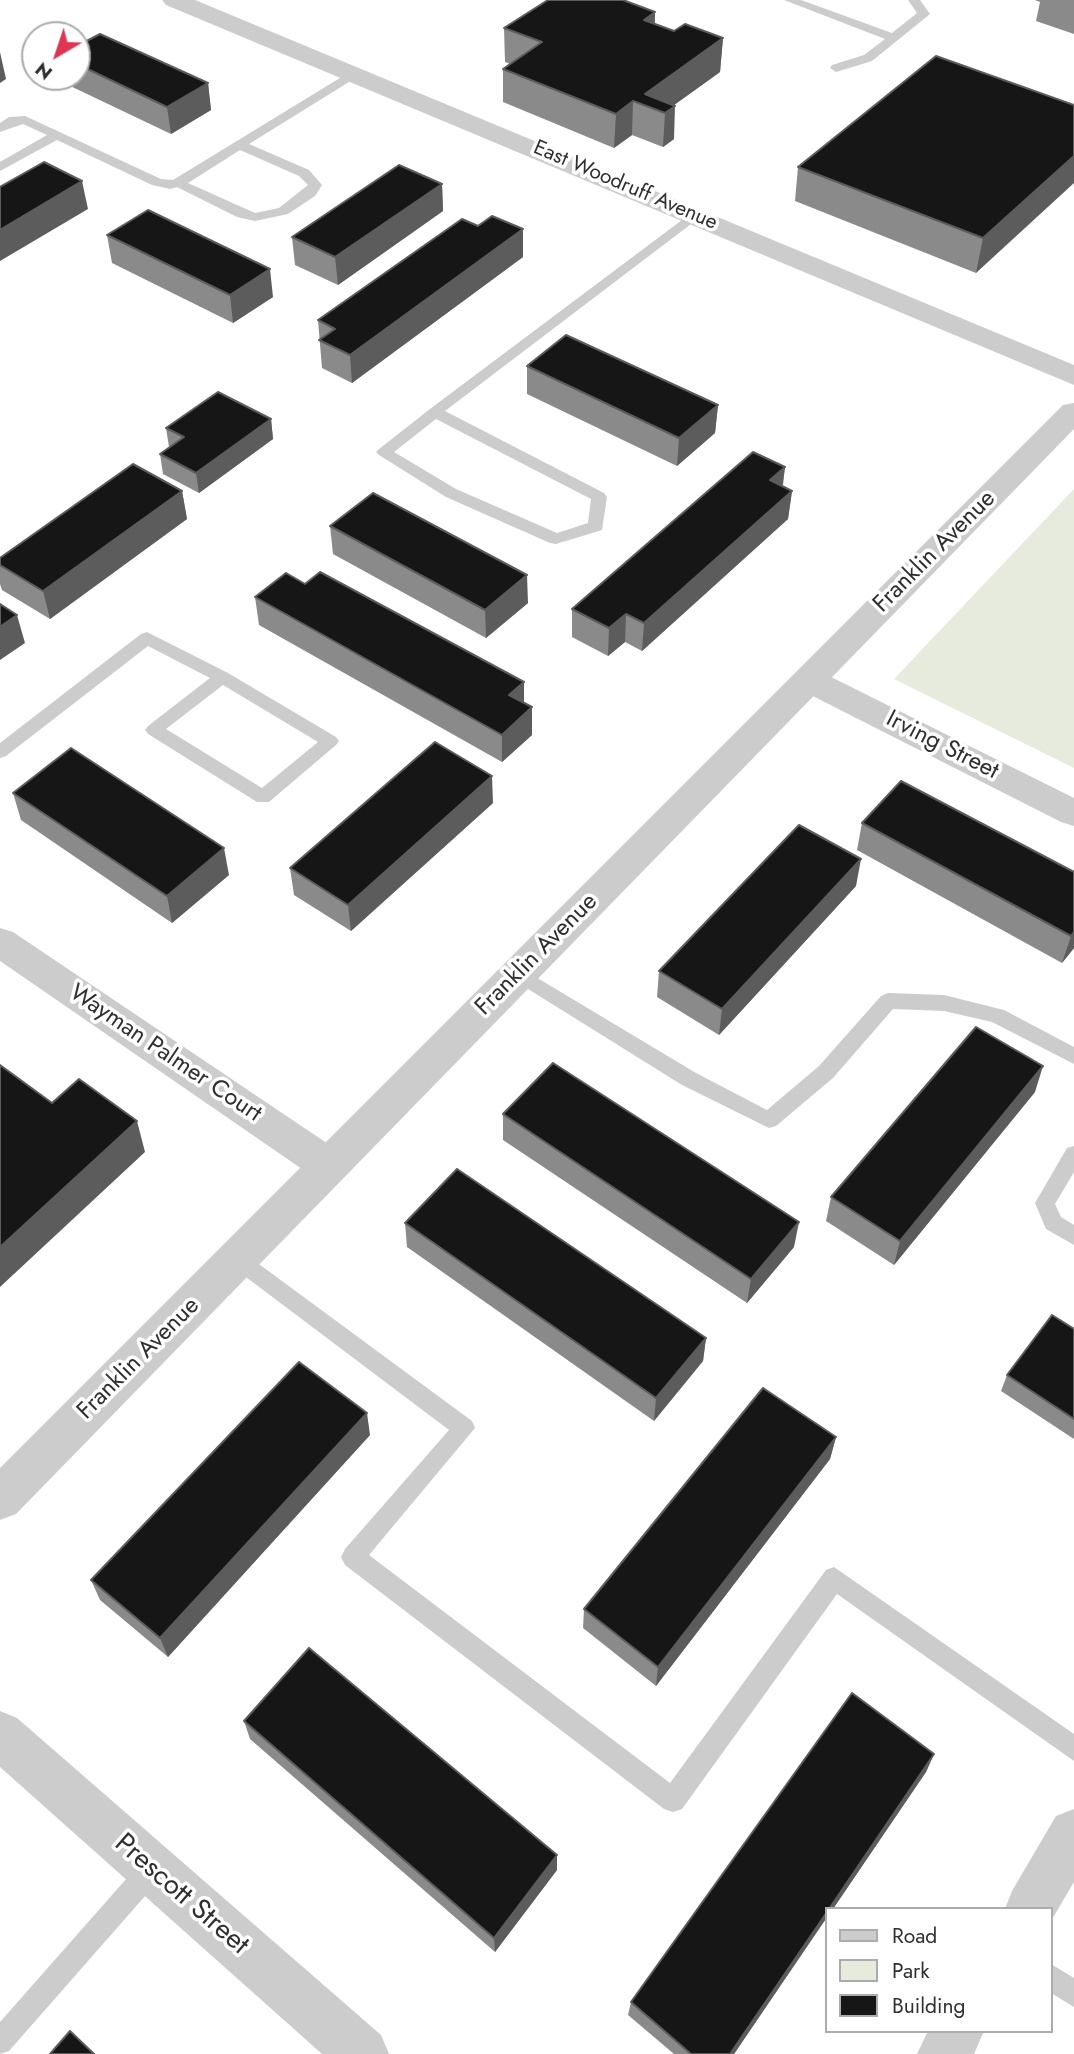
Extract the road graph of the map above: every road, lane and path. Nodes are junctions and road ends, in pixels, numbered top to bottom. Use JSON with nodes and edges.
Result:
{"nodes":[{"id":1,"x":174,"y":0,"type":"edge"},
{"id":2,"x":790,"y":0,"type":"edge"},
{"id":3,"x":914,"y":0,"type":"edge"},
{"id":4,"x":894,"y":38,"type":"junction"},
{"id":5,"x":836,"y":68,"type":"dead end"},
{"id":6,"x":353,"y":74,"type":"junction"},
{"id":7,"x":0,"y":128,"type":"edge"},
{"id":8,"x":56,"y":135,"type":"junction"},
{"id":9,"x":239,"y":145,"type":"junction"},
{"id":10,"x":0,"y":167,"type":"edge"},
{"id":11,"x":178,"y":183,"type":"junction"},
{"id":12,"x":694,"y":215,"type":"junction"},
{"id":13,"x":1074,"y":376,"type":"edge"},
{"id":14,"x":435,"y":412,"type":"junction"},
{"id":15,"x":1074,"y":412,"type":"edge"},
{"id":16,"x":222,"y":677,"type":"junction"},
{"id":17,"x":809,"y":680,"type":"junction"},
{"id":18,"x":0,"y":752,"type":"edge"},
{"id":19,"x":1074,"y":813,"type":"edge"},
{"id":20,"x":0,"y":942,"type":"edge"},
{"id":21,"x":519,"y":974,"type":"junction"},
{"id":22,"x":1074,"y":1056,"type":"edge"},
{"id":23,"x":1074,"y":1154,"type":"edge"},
{"id":24,"x":329,"y":1166,"type":"junction"},
{"id":25,"x":1074,"y":1236,"type":"edge"},
{"id":26,"x":237,"y":1259,"type":"junction"},
{"id":27,"x":0,"y":1499,"type":"edge"},
{"id":28,"x":0,"y":1735,"type":"edge"},
{"id":29,"x":1074,"y":1749,"type":"edge"},
{"id":30,"x":1074,"y":1834,"type":"edge"},
{"id":31,"x":152,"y":1869,"type":"junction"},
{"id":32,"x":1031,"y":1907,"type":"edge"},
{"id":33,"x":1053,"y":1978,"type":"edge"},
{"id":34,"x":1074,"y":1994,"type":"edge"},
{"id":35,"x":957,"y":2033,"type":"edge"},
{"id":36,"x":0,"y":2042,"type":"edge"},
{"id":37,"x":362,"y":2054,"type":"edge"},
{"id":38,"x":944,"y":2054,"type":"edge"}],
"edges":[{"from":1,"to":6,"type":"street","name":"East Woodruff Avenue"},
{"from":2,"to":4,"type":"lane"},
{"from":3,"to":4,"type":"lane"},
{"from":4,"to":5,"type":"lane"},
{"from":6,"to":9,"type":"lane"},
{"from":6,"to":12,"type":"street","name":"East Woodruff Avenue"},
{"from":7,"to":8,"type":"lane"},
{"from":8,"to":10,"type":"lane"},
{"from":8,"to":11,"type":"lane"},
{"from":9,"to":11,"type":"lane"},
{"from":9,"to":11,"type":"lane"},
{"from":12,"to":13,"type":"street","name":"East Woodruff Avenue"},
{"from":12,"to":14,"type":"lane"},
{"from":14,"to":14,"type":"lane"},
{"from":15,"to":17,"type":"street","name":"Franklin Avenue"},
{"from":16,"to":16,"type":"lane"},
{"from":16,"to":18,"type":"lane"},
{"from":17,"to":19,"type":"street","name":"Irving Street"},
{"from":17,"to":21,"type":"street","name":"Franklin Avenue"},
{"from":20,"to":24,"type":"street","name":"Wayman Palmer Court"},
{"from":21,"to":22,"type":"lane"},
{"from":21,"to":24,"type":"street","name":"Franklin Avenue"},
{"from":23,"to":25,"type":"lane"},
{"from":24,"to":26,"type":"street","name":"Franklin Avenue"},
{"from":26,"to":27,"type":"street","name":"Franklin Avenue"},
{"from":26,"to":29,"type":"lane"},
{"from":28,"to":31,"type":"street","name":"Prescott Street"},
{"from":30,"to":32,"type":"street"},
{"from":31,"to":36,"type":"lane"},
{"from":31,"to":37,"type":"street","name":"Prescott Street"},
{"from":33,"to":34,"type":"lane"},
{"from":35,"to":38,"type":"street"}]}
